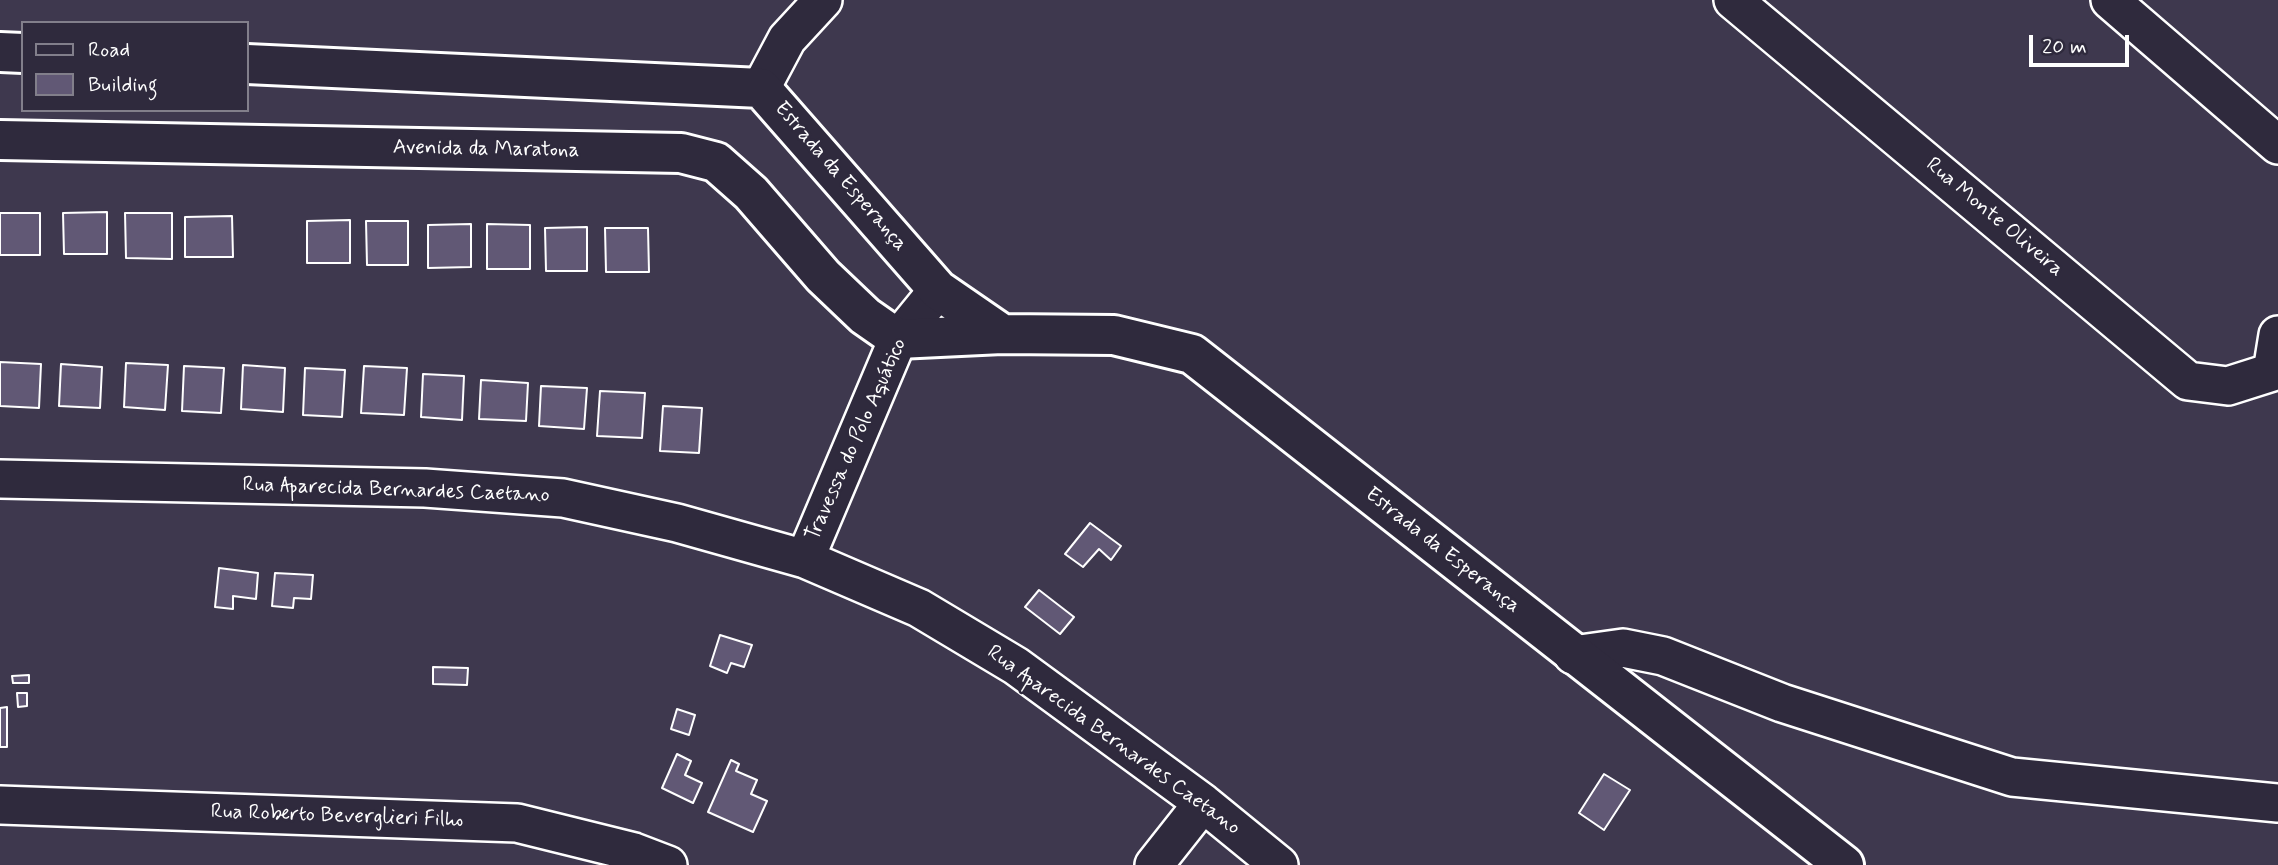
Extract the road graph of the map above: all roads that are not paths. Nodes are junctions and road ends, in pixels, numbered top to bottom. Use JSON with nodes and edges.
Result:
{"nodes":[{"id":1,"x":824,"y":0,"type":"edge"},
{"id":2,"x":1733,"y":0,"type":"edge"},
{"id":3,"x":2109,"y":0,"type":"edge"},
{"id":4,"x":0,"y":52,"type":"edge"},
{"id":5,"x":21,"y":53,"type":"edge"},
{"id":6,"x":248,"y":64,"type":"edge"},
{"id":7,"x":761,"y":88,"type":"junction"},
{"id":8,"x":0,"y":140,"type":"edge"},
{"id":9,"x":2278,"y":145,"type":"edge"},
{"id":10,"x":938,"y":289,"type":"junction"},
{"id":11,"x":1002,"y":334,"type":"junction"},
{"id":12,"x":2278,"y":335,"type":"edge"},
{"id":13,"x":898,"y":339,"type":"junction"},
{"id":14,"x":0,"y":479,"type":"edge"},
{"id":15,"x":805,"y":559,"type":"junction"},
{"id":16,"x":1573,"y":655,"type":"junction"},
{"id":17,"x":1203,"y":803,"type":"junction"},
{"id":18,"x":2278,"y":803,"type":"edge"},
{"id":19,"x":0,"y":805,"type":"edge"},
{"id":20,"x":668,"y":865,"type":"edge"},
{"id":21,"x":1154,"y":865,"type":"edge"},
{"id":22,"x":1279,"y":865,"type":"edge"},
{"id":23,"x":1844,"y":865,"type":"edge"}],
"edges":[{"from":1,"to":7,"type":"street","name":"Estrada da Esperança"},
{"from":2,"to":12,"type":"street","name":"Rua Monte Oliveira"},
{"from":3,"to":9,"type":"street"},
{"from":4,"to":5,"type":"street"},
{"from":6,"to":7,"type":"street"},
{"from":7,"to":10,"type":"street","name":"Estrada da Esperança"},
{"from":8,"to":13,"type":"street","name":"Avenida da Maratona"},
{"from":10,"to":11,"type":"street","name":"Estrada da Esperança"},
{"from":10,"to":13,"type":"street","name":"Travessa do Polo Aquático"},
{"from":11,"to":13,"type":"street","name":"Estrada da Esperança"},
{"from":11,"to":16,"type":"street","name":"Estrada da Esperança"},
{"from":13,"to":15,"type":"street","name":"Travessa do Polo Aquático"},
{"from":14,"to":15,"type":"street","name":"Rua Aparecida Bernardes Caetano"},
{"from":15,"to":17,"type":"street","name":"Rua Aparecida Bernardes Caetano"},
{"from":16,"to":18,"type":"street"},
{"from":16,"to":23,"type":"street","name":"Estrada da Esperança"},
{"from":17,"to":21,"type":"street"},
{"from":17,"to":22,"type":"street","name":"Rua Aparecida Bernardes Caetano"},
{"from":19,"to":20,"type":"street","name":"Rua Roberto Beverglieri Filho"}]}
